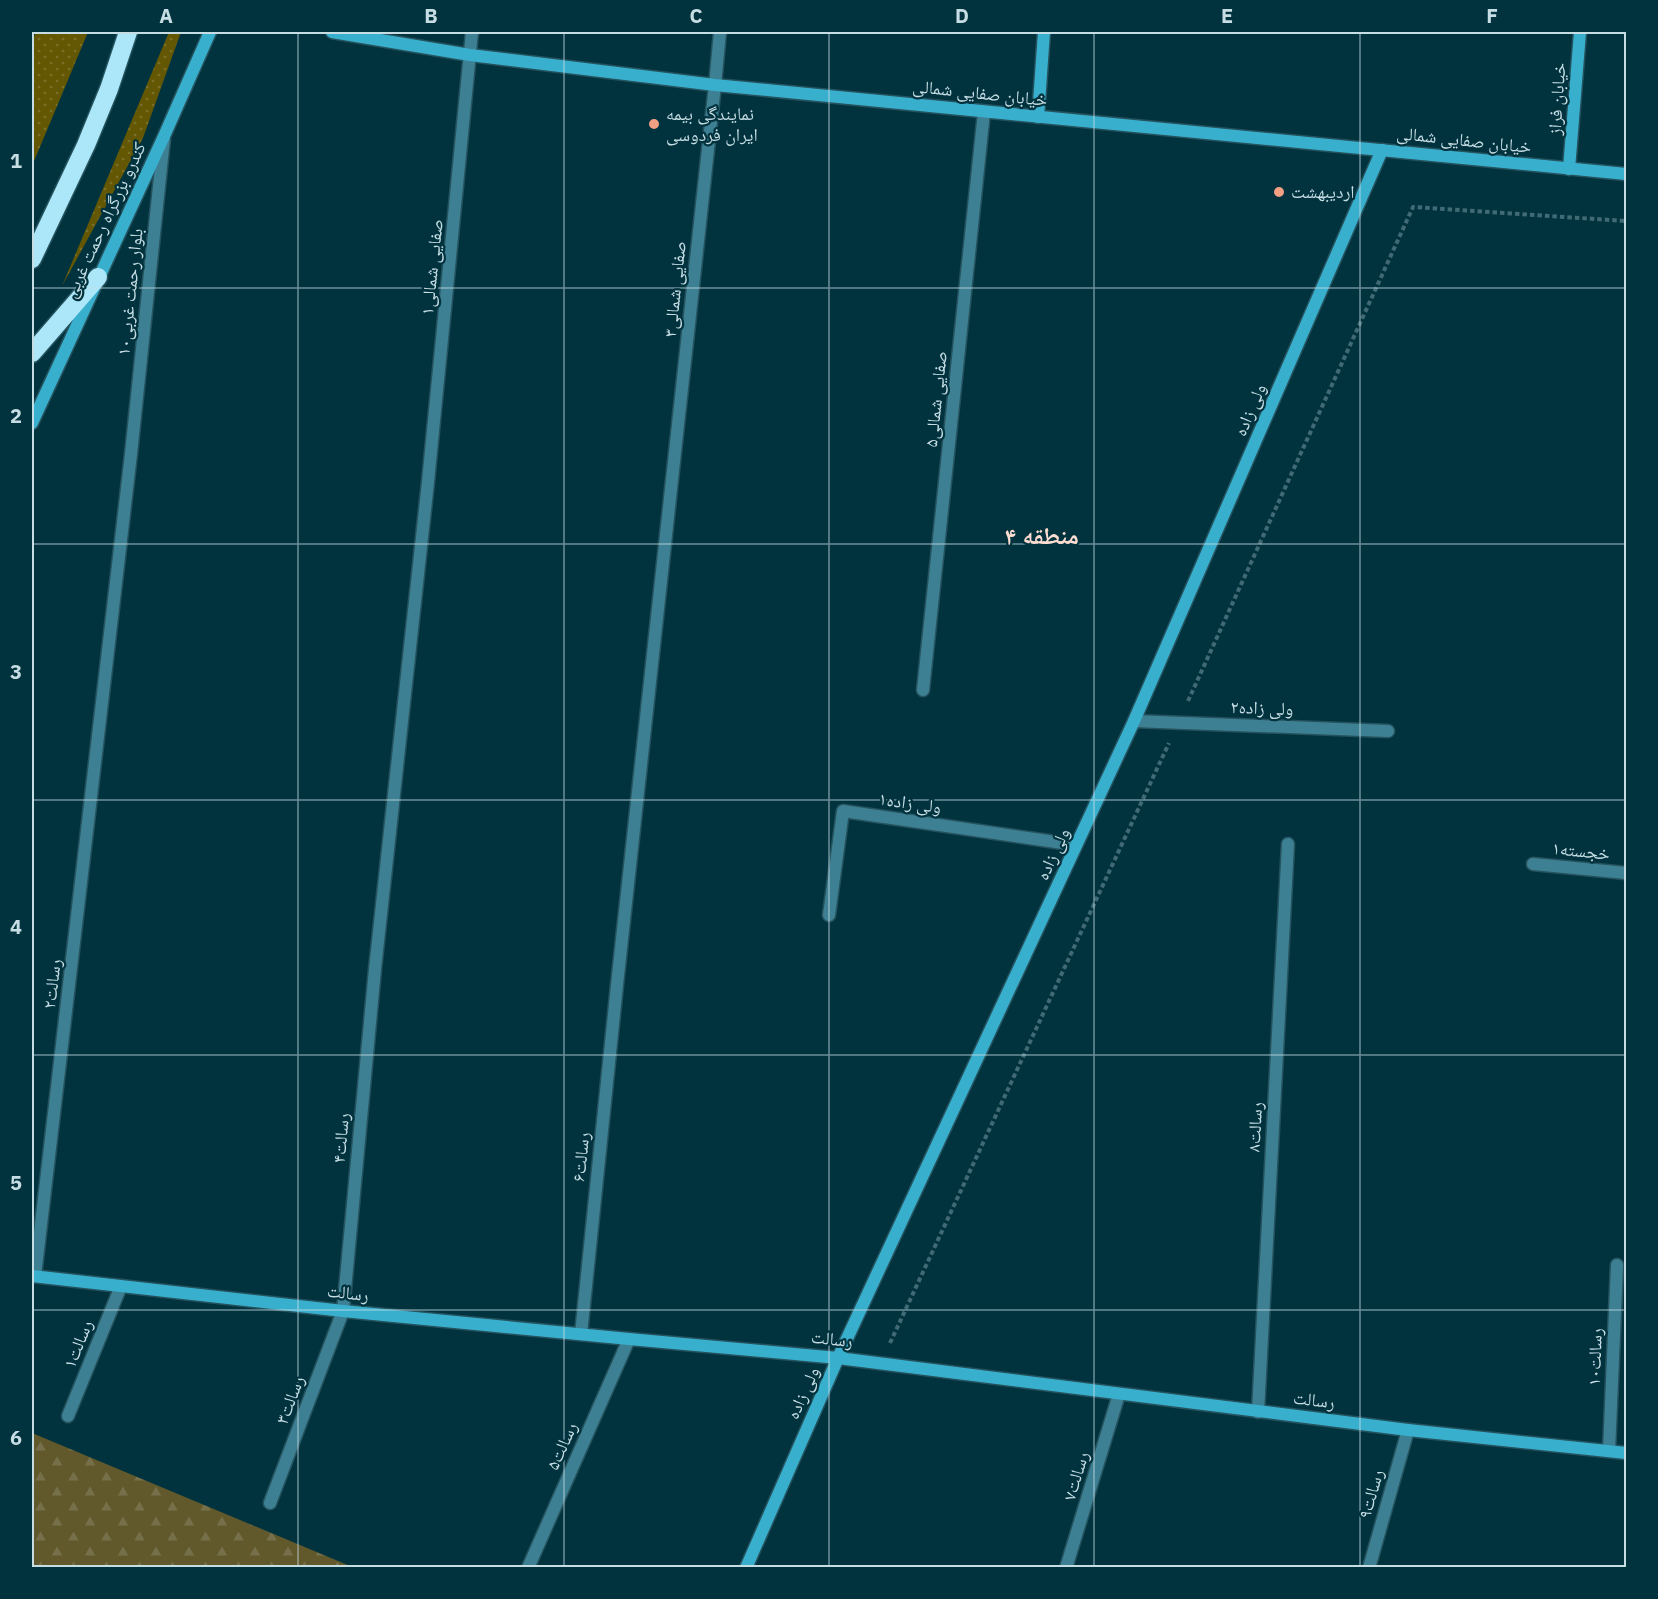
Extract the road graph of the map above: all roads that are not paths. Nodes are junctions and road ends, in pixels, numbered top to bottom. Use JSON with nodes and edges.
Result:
{"nodes":[{"id":1,"x":128,"y":32,"type":"edge"},
{"id":2,"x":210,"y":32,"type":"edge"},
{"id":3,"x":332,"y":32,"type":"edge"},
{"id":4,"x":472,"y":32,"type":"edge"},
{"id":5,"x":720,"y":32,"type":"edge"},
{"id":6,"x":1044,"y":32,"type":"edge"},
{"id":7,"x":1580,"y":32,"type":"edge"},
{"id":8,"x":470,"y":56,"type":"junction"},
{"id":9,"x":715,"y":85,"type":"junction"},
{"id":10,"x":984,"y":111,"type":"junction"},
{"id":11,"x":1038,"y":117,"type":"junction"},
{"id":12,"x":165,"y":134,"type":"junction"},
{"id":13,"x":1382,"y":150,"type":"junction"},
{"id":14,"x":1569,"y":169,"type":"junction"},
{"id":15,"x":1626,"y":174,"type":"edge"},
{"id":16,"x":32,"y":259,"type":"edge"},
{"id":17,"x":98,"y":277,"type":"junction"},
{"id":18,"x":32,"y":353,"type":"edge"},
{"id":19,"x":32,"y":423,"type":"edge"},
{"id":20,"x":923,"y":690,"type":"dead end"},
{"id":21,"x":1134,"y":721,"type":"junction"},
{"id":22,"x":1388,"y":731,"type":"dead end"},
{"id":23,"x":1288,"y":844,"type":"dead end"},
{"id":24,"x":1076,"y":845,"type":"junction"},
{"id":25,"x":1533,"y":864,"type":"dead end"},
{"id":26,"x":1626,"y":873,"type":"edge"},
{"id":27,"x":829,"y":915,"type":"dead end"},
{"id":28,"x":75,"y":946,"type":"joint"},
{"id":29,"x":375,"y":969,"type":"joint"},
{"id":30,"x":617,"y":985,"type":"joint"},
{"id":31,"x":1617,"y":1265,"type":"dead end"},
{"id":32,"x":33,"y":1276,"type":"edge"},
{"id":33,"x":120,"y":1286,"type":"junction"},
{"id":34,"x":343,"y":1311,"type":"junction"},
{"id":35,"x":581,"y":1334,"type":"junction"},
{"id":36,"x":629,"y":1339,"type":"junction"},
{"id":37,"x":838,"y":1358,"type":"junction"},
{"id":38,"x":1119,"y":1394,"type":"junction"},
{"id":39,"x":1258,"y":1412,"type":"junction"},
{"id":40,"x":68,"y":1416,"type":"dead end"},
{"id":41,"x":1408,"y":1430,"type":"junction"},
{"id":42,"x":1609,"y":1451,"type":"junction"},
{"id":43,"x":1626,"y":1453,"type":"edge"},
{"id":44,"x":270,"y":1503,"type":"dead end"},
{"id":45,"x":528,"y":1568,"type":"edge"},
{"id":46,"x":746,"y":1568,"type":"edge"},
{"id":47,"x":1066,"y":1568,"type":"edge"},
{"id":48,"x":1369,"y":1568,"type":"edge"}],
"edges":[{"from":1,"to":16,"type":"highway"},
{"from":2,"to":12,"type":"street","name":"کندرو بزرگراه رحمت غربی"},
{"from":3,"to":8,"type":"street","name":"خیابان صفایی شمالی"},
{"from":4,"to":8,"type":"street","name":"صفایی شمالی۱"},
{"from":5,"to":9,"type":"street","name":"صفایی شمالی۳"},
{"from":6,"to":11,"type":"street"},
{"from":7,"to":14,"type":"street","name":"خیابان فراز"},
{"from":8,"to":9,"type":"street","name":"خیابان صفایی شمالی"},
{"from":8,"to":29,"type":"street","name":"صفایی شمالی۱"},
{"from":9,"to":10,"type":"street","name":"خیابان صفایی شمالی"},
{"from":9,"to":30,"type":"street","name":"صفایی شمالی۳"},
{"from":10,"to":11,"type":"street","name":"خیابان صفایی شمالی"},
{"from":10,"to":20,"type":"street","name":"صفایی شمالی۵"},
{"from":11,"to":13,"type":"street","name":"خیابان صفایی شمالی"},
{"from":12,"to":17,"type":"street","name":"کندرو بزرگراه رحمت غربی"},
{"from":12,"to":28,"type":"street","name":"بلوار رحمت غربی۱۰"},
{"from":13,"to":14,"type":"street","name":"خیابان صفایی شمالی"},
{"from":13,"to":21,"type":"street","name":"ولی زاده"},
{"from":14,"to":15,"type":"street","name":"خیابان صفایی شمالی"},
{"from":17,"to":18,"type":"highway"},
{"from":17,"to":19,"type":"street","name":"کندرو بزرگراه رحمت غربی"},
{"from":21,"to":22,"type":"street","name":"ولی زاده۲"},
{"from":21,"to":24,"type":"street","name":"ولی زاده"},
{"from":23,"to":39,"type":"street","name":"رسالت۸"},
{"from":24,"to":27,"type":"street","name":"ولی زاده۱"},
{"from":24,"to":37,"type":"street","name":"ولی زاده"},
{"from":25,"to":26,"type":"street","name":"خجسته۱"},
{"from":28,"to":32,"type":"street","name":"رسالت۲"},
{"from":29,"to":34,"type":"street","name":"رسالت۴"},
{"from":30,"to":35,"type":"street","name":"رسالت۶"},
{"from":31,"to":42,"type":"street","name":"رسالت۱۰"},
{"from":32,"to":33,"type":"street","name":"رسالت"},
{"from":33,"to":34,"type":"street","name":"رسالت"},
{"from":33,"to":40,"type":"street","name":"رسالت۱"},
{"from":34,"to":35,"type":"street","name":"رسالت"},
{"from":34,"to":44,"type":"street","name":"رسالت۳"},
{"from":35,"to":36,"type":"street","name":"رسالت"},
{"from":36,"to":37,"type":"street","name":"رسالت"},
{"from":36,"to":45,"type":"street","name":"رسالت۵"},
{"from":37,"to":38,"type":"street","name":"رسالت"},
{"from":37,"to":46,"type":"street","name":"ولی زاده"},
{"from":38,"to":39,"type":"street","name":"رسالت"},
{"from":38,"to":47,"type":"street","name":"رسالت۷"},
{"from":39,"to":41,"type":"street","name":"رسالت"},
{"from":41,"to":42,"type":"street","name":"رسالت"},
{"from":41,"to":48,"type":"street","name":"رسالت۹"},
{"from":42,"to":43,"type":"street","name":"رسالت"}]}
